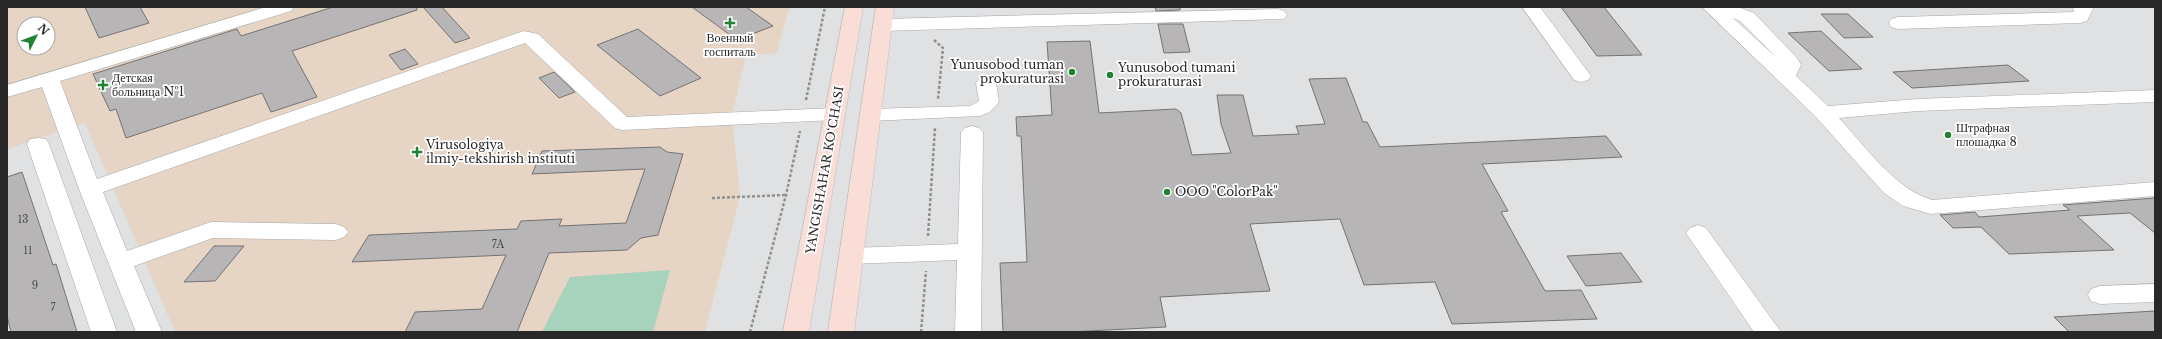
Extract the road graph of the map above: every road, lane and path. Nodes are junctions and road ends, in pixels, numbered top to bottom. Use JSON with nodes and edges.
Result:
{"nodes":[{"id":1,"x":285,"y":7,"type":"edge"},
{"id":2,"x":825,"y":7,"type":"edge"},
{"id":3,"x":854,"y":7,"type":"edge"},
{"id":4,"x":1531,"y":7,"type":"edge"},
{"id":5,"x":1711,"y":7,"type":"edge"},
{"id":6,"x":1722,"y":7,"type":"edge"},
{"id":7,"x":2082,"y":7,"type":"edge"},
{"id":8,"x":1278,"y":15,"type":"dead end"},
{"id":9,"x":1898,"y":23,"type":"dead end"},
{"id":10,"x":883,"y":24,"type":"edge"},
{"id":11,"x":1204,"y":29,"type":"dead end"},
{"id":12,"x":932,"y":38,"type":"junction"},
{"id":13,"x":1581,"y":76,"type":"dead end"},
{"id":14,"x":49,"y":78,"type":"junction"},
{"id":15,"x":1786,"y":78,"type":"junction"},
{"id":16,"x":986,"y":82,"type":"dead end"},
{"id":17,"x":874,"y":88,"type":"junction"},
{"id":18,"x":840,"y":90,"type":"junction"},
{"id":19,"x":7,"y":91,"type":"edge"},
{"id":20,"x":2155,"y":96,"type":"edge"},
{"id":21,"x":936,"y":113,"type":"junction"},
{"id":22,"x":1823,"y":113,"type":"junction"},
{"id":23,"x":835,"y":114,"type":"junction"},
{"id":24,"x":870,"y":115,"type":"junction"},
{"id":25,"x":803,"y":116,"type":"junction"},
{"id":26,"x":972,"y":132,"type":"dead end"},
{"id":27,"x":38,"y":144,"type":"dead end"},
{"id":28,"x":90,"y":189,"type":"junction"},
{"id":29,"x":2155,"y":189,"type":"edge"},
{"id":30,"x":786,"y":194,"type":"junction"},
{"id":31,"x":712,"y":198,"type":"dead end"},
{"id":32,"x":336,"y":232,"type":"dead end"},
{"id":33,"x":1698,"y":233,"type":"dead end"},
{"id":34,"x":969,"y":252,"type":"junction"},
{"id":35,"x":927,"y":253,"type":"junction"},
{"id":36,"x":851,"y":256,"type":"junction"},
{"id":37,"x":120,"y":262,"type":"junction"},
{"id":38,"x":2155,"y":293,"type":"edge"},
{"id":39,"x":2100,"y":296,"type":"dead end"},
{"id":40,"x":104,"y":332,"type":"edge"},
{"id":41,"x":149,"y":332,"type":"edge"},
{"id":42,"x":750,"y":332,"type":"edge"},
{"id":43,"x":796,"y":332,"type":"edge"},
{"id":44,"x":841,"y":332,"type":"edge"},
{"id":45,"x":921,"y":332,"type":"edge"},
{"id":46,"x":968,"y":332,"type":"edge"},
{"id":47,"x":1768,"y":332,"type":"edge"}],
"edges":[{"from":1,"to":14,"type":"street"},
{"from":2,"to":25,"type":"path"},
{"from":3,"to":18,"type":"main road","name":"YANGISHAHAR KO‘CHASI"},
{"from":4,"to":13,"type":"street"},
{"from":5,"to":15,"type":"street"},
{"from":6,"to":15,"type":"street"},
{"from":7,"to":9,"type":"street"},
{"from":8,"to":10,"type":"street"},
{"from":10,"to":12,"type":"street"},
{"from":10,"to":17,"type":"main road"},
{"from":11,"to":12,"type":"street"},
{"from":12,"to":21,"type":"path"},
{"from":14,"to":19,"type":"street"},
{"from":14,"to":28,"type":"street"},
{"from":15,"to":22,"type":"street"},
{"from":16,"to":21,"type":"street"},
{"from":17,"to":18,"type":"main road"},
{"from":17,"to":24,"type":"main road"},
{"from":18,"to":23,"type":"main road","name":"YANGISHAHAR KO‘CHASI"},
{"from":20,"to":22,"type":"street"},
{"from":21,"to":24,"type":"street"},
{"from":21,"to":35,"type":"path"},
{"from":22,"to":29,"type":"street"},
{"from":23,"to":25,"type":"street"},
{"from":23,"to":43,"type":"main road","name":"YANGISHAHAR KO‘CHASI"},
{"from":24,"to":36,"type":"main road"},
{"from":25,"to":28,"type":"street"},
{"from":25,"to":30,"type":"path"},
{"from":26,"to":34,"type":"street"},
{"from":27,"to":40,"type":"street"},
{"from":28,"to":37,"type":"street"},
{"from":30,"to":31,"type":"path"},
{"from":30,"to":42,"type":"path"},
{"from":32,"to":37,"type":"street"},
{"from":33,"to":47,"type":"street"},
{"from":34,"to":35,"type":"street"},
{"from":34,"to":46,"type":"street"},
{"from":35,"to":36,"type":"street"},
{"from":35,"to":45,"type":"path"},
{"from":36,"to":44,"type":"main road"},
{"from":37,"to":41,"type":"street"},
{"from":38,"to":39,"type":"street"}]}
